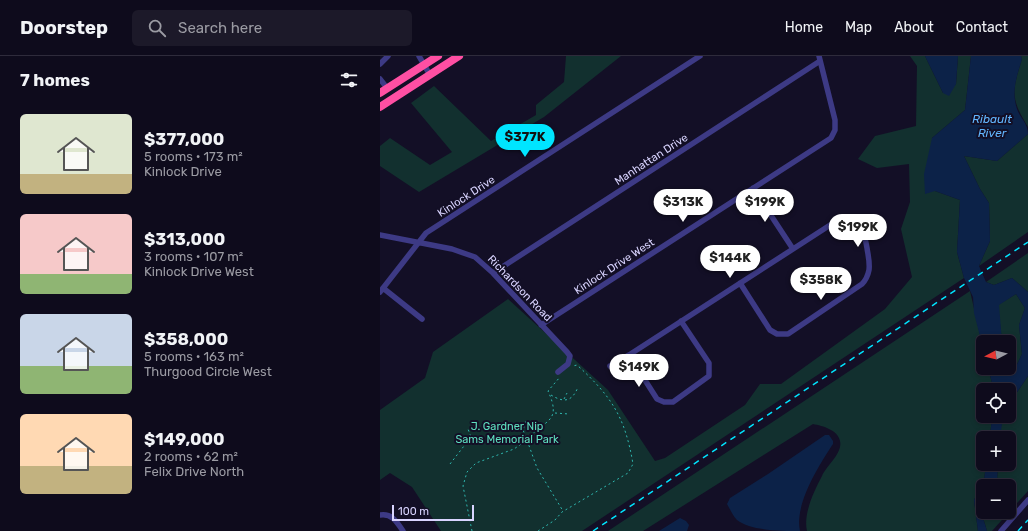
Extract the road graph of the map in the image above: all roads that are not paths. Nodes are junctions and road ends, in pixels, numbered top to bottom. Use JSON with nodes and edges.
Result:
{"nodes":[{"id":1,"x":388,"y":56,"type":"edge"},
{"id":2,"x":420,"y":56,"type":"edge"},
{"id":3,"x":438,"y":56,"type":"edge"},
{"id":4,"x":459,"y":56,"type":"edge"},
{"id":5,"x":700,"y":56,"type":"edge"},
{"id":6,"x":820,"y":59,"type":"edge"},
{"id":7,"x":380,"y":64,"type":"edge"},
{"id":8,"x":424,"y":65,"type":"junction"},
{"id":9,"x":430,"y":75,"type":"junction"},
{"id":10,"x":380,"y":79,"type":"edge"},
{"id":11,"x":384,"y":91,"type":"edge"},
{"id":12,"x":380,"y":107,"type":"edge"},
{"id":13,"x":753,"y":188,"type":"junction"},
{"id":14,"x":380,"y":235,"type":"edge"},
{"id":15,"x":418,"y":243,"type":"junction"},
{"id":16,"x":793,"y":249,"type":"junction"},
{"id":17,"x":493,"y":273,"type":"junction"},
{"id":18,"x":740,"y":283,"type":"junction"},
{"id":19,"x":382,"y":290,"type":"edge"},
{"id":20,"x":422,"y":319,"type":"dead end"},
{"id":21,"x":681,"y":321,"type":"junction"},
{"id":22,"x":541,"y":325,"type":"junction"},
{"id":23,"x":629,"y":355,"type":"junction"},
{"id":24,"x":610,"y":366,"type":"dead end"},
{"id":25,"x":560,"y":373,"type":"road end"},
{"id":26,"x":1028,"y":500,"type":"edge"},
{"id":27,"x":380,"y":515,"type":"edge"},
{"id":28,"x":403,"y":531,"type":"edge"},
{"id":29,"x":1001,"y":531,"type":"edge"}],
"edges":[{"from":1,"to":7,"type":"street"},
{"from":2,"to":8,"type":"street"},
{"from":3,"to":8,"type":"highway"},
{"from":4,"to":9,"type":"highway"},
{"from":5,"to":15,"type":"street","name":"Kinlock Drive"},
{"from":6,"to":13,"type":"street","name":"Kinlock Drive West"},
{"from":6,"to":17,"type":"street","name":"Manhattan Drive"},
{"from":8,"to":9,"type":"street"},
{"from":8,"to":11,"type":"highway"},
{"from":9,"to":12,"type":"highway"},
{"from":10,"to":11,"type":"street"},
{"from":13,"to":16,"type":"street"},
{"from":13,"to":22,"type":"street","name":"Kinlock Drive West"},
{"from":14,"to":15,"type":"street","name":"Richardson Road"},
{"from":15,"to":17,"type":"street","name":"Richardson Road"},
{"from":15,"to":19,"type":"street","name":"Kinlock Drive"},
{"from":16,"to":18,"type":"street"},
{"from":16,"to":18,"type":"street"},
{"from":17,"to":22,"type":"street","name":"Richardson Road"},
{"from":18,"to":21,"type":"street"},
{"from":19,"to":20,"type":"street"},
{"from":21,"to":23,"type":"street"},
{"from":21,"to":23,"type":"street"},
{"from":22,"to":25,"type":"street","name":"Richardson Road"},
{"from":23,"to":24,"type":"street"},
{"from":26,"to":29,"type":"street"},
{"from":27,"to":28,"type":"street"}]}
